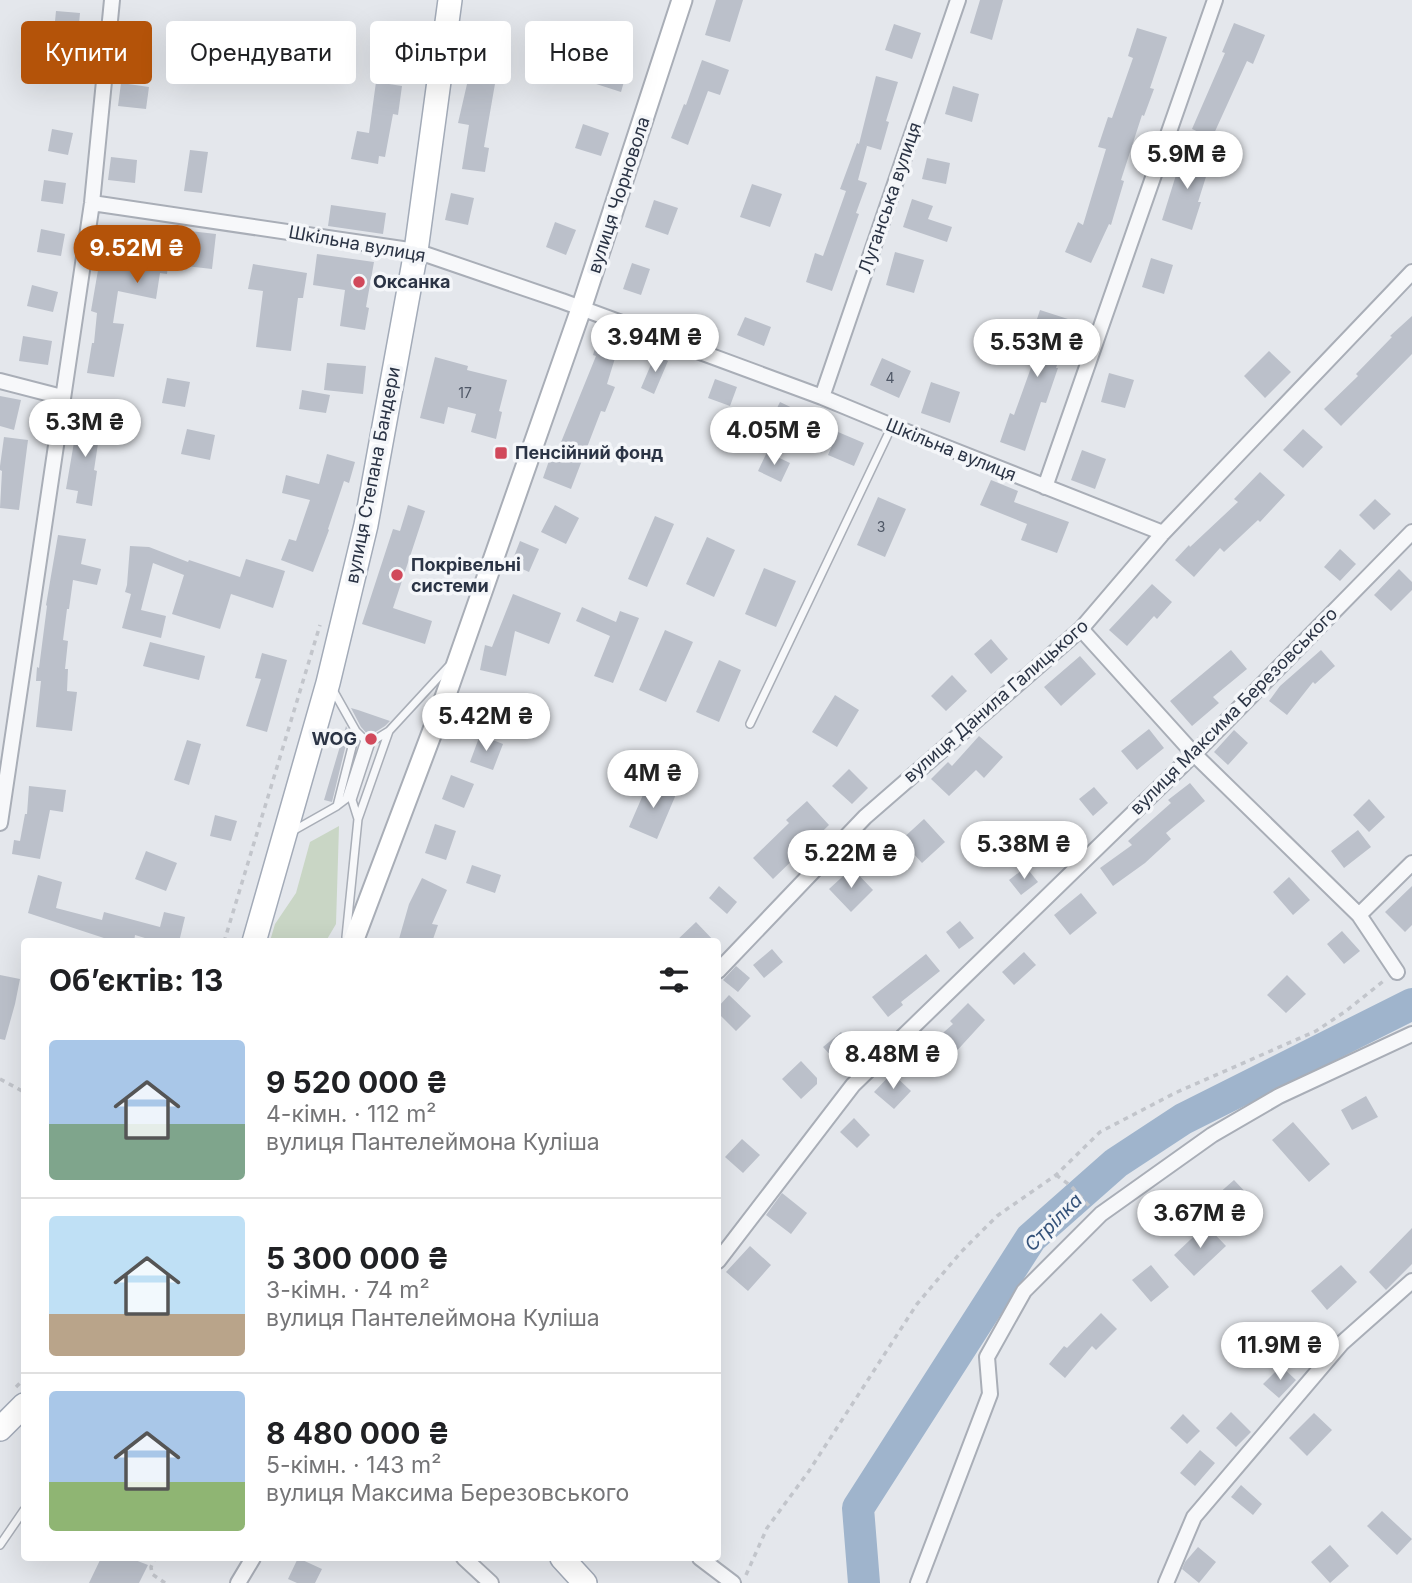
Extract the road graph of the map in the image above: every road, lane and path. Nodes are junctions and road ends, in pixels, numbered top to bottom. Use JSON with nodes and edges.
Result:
{"nodes":[{"id":1,"x":112,"y":0,"type":"edge"},
{"id":2,"x":450,"y":0,"type":"edge"},
{"id":3,"x":682,"y":0,"type":"edge"},
{"id":4,"x":958,"y":0,"type":"edge"},
{"id":5,"x":1215,"y":0,"type":"edge"},
{"id":6,"x":92,"y":203,"type":"junction"},
{"id":7,"x":416,"y":251,"type":"junction"},
{"id":8,"x":1412,"y":272,"type":"edge"},
{"id":9,"x":582,"y":309,"type":"junction"},
{"id":10,"x":0,"y":381,"type":"edge"},
{"id":11,"x":62,"y":397,"type":"junction"},
{"id":12,"x":822,"y":397,"type":"junction"},
{"id":13,"x":892,"y":426,"type":"junction"},
{"id":14,"x":1045,"y":487,"type":"junction"},
{"id":15,"x":1412,"y":532,"type":"edge"},
{"id":16,"x":1163,"y":533,"type":"junction"},
{"id":17,"x":320,"y":623,"type":"dead end"},
{"id":18,"x":1081,"y":629,"type":"junction"},
{"id":19,"x":459,"y":655,"type":"junction"},
{"id":20,"x":328,"y":682,"type":"junction"},
{"id":21,"x":750,"y":724,"type":"dead end"},
{"id":22,"x":389,"y":731,"type":"junction"},
{"id":23,"x":1194,"y":754,"type":"junction"},
{"id":24,"x":1,"y":817,"type":"edge"},
{"id":25,"x":358,"y":819,"type":"junction"},
{"id":26,"x":284,"y":836,"type":"junction"},
{"id":27,"x":1412,"y":863,"type":"edge"},
{"id":28,"x":1359,"y":915,"type":"junction"},
{"id":29,"x":224,"y":938,"type":"edge"},
{"id":30,"x":255,"y":938,"type":"edge"},
{"id":31,"x":346,"y":938,"type":"edge"},
{"id":32,"x":354,"y":938,"type":"edge"},
{"id":33,"x":721,"y":968,"type":"edge"},
{"id":34,"x":1397,"y":972,"type":"joint"},
{"id":35,"x":1412,"y":1034,"type":"edge"},
{"id":36,"x":0,"y":1079,"type":"edge"},
{"id":37,"x":21,"y":1090,"type":"edge"},
{"id":38,"x":1056,"y":1175,"type":"junction"},
{"id":39,"x":1090,"y":1207,"type":"dead end"},
{"id":40,"x":721,"y":1257,"type":"edge"},
{"id":41,"x":1412,"y":1281,"type":"edge"},
{"id":42,"x":21,"y":1408,"type":"edge"},
{"id":43,"x":0,"y":1429,"type":"edge"},
{"id":44,"x":21,"y":1514,"type":"edge"},
{"id":45,"x":0,"y":1545,"type":"edge"},
{"id":46,"x":154,"y":1561,"type":"edge"},
{"id":47,"x":251,"y":1561,"type":"edge"},
{"id":48,"x":467,"y":1561,"type":"edge"},
{"id":49,"x":565,"y":1561,"type":"edge"},
{"id":50,"x":704,"y":1561,"type":"edge"},
{"id":51,"x":164,"y":1583,"type":"edge"},
{"id":52,"x":238,"y":1583,"type":"edge"},
{"id":53,"x":491,"y":1583,"type":"edge"},
{"id":54,"x":585,"y":1583,"type":"edge"},
{"id":55,"x":733,"y":1583,"type":"edge"},
{"id":56,"x":742,"y":1583,"type":"edge"},
{"id":57,"x":918,"y":1583,"type":"edge"},
{"id":58,"x":1166,"y":1583,"type":"edge"}],
"edges":[{"from":1,"to":6,"type":"street"},
{"from":2,"to":7,"type":"main road","name":"вулиця Степана Бандери"},
{"from":3,"to":9,"type":"main road","name":"вулиця Чорновола"},
{"from":4,"to":12,"type":"street","name":"Луганська вулиця"},
{"from":5,"to":14,"type":"street"},
{"from":6,"to":7,"type":"street","name":"Шкільна вулиця"},
{"from":6,"to":11,"type":"street"},
{"from":7,"to":9,"type":"street","name":"Шкільна вулиця"},
{"from":7,"to":20,"type":"main road","name":"вулиця Степана Бандери"},
{"from":8,"to":16,"type":"street","name":"вулиця Данила Галицького"},
{"from":9,"to":12,"type":"street","name":"Шкільна вулиця"},
{"from":9,"to":19,"type":"main road","name":"вулиця Чорновола"},
{"from":10,"to":11,"type":"street"},
{"from":11,"to":24,"type":"street"},
{"from":12,"to":13,"type":"street","name":"Шкільна вулиця"},
{"from":13,"to":14,"type":"street","name":"Шкільна вулиця"},
{"from":13,"to":21,"type":"lane"},
{"from":14,"to":16,"type":"street","name":"Шкільна вулиця"},
{"from":15,"to":23,"type":"street","name":"вулиця Максима Березовського"},
{"from":16,"to":18,"type":"street","name":"вулиця Данила Галицького"},
{"from":17,"to":29,"type":"path"},
{"from":18,"to":23,"type":"street"},
{"from":18,"to":33,"type":"street","name":"вулиця Данила Галицького"},
{"from":19,"to":22,"type":"lane"},
{"from":19,"to":32,"type":"main road","name":"вулиця Чорновола"},
{"from":20,"to":26,"type":"main road","name":"вулиця Степана Бандери"},
{"from":20,"to":26,"type":"lane"},
{"from":22,"to":25,"type":"lane"},
{"from":22,"to":25,"type":"lane"},
{"from":23,"to":28,"type":"street"},
{"from":23,"to":40,"type":"street","name":"вулиця Максима Березовського"},
{"from":25,"to":31,"type":"lane"},
{"from":26,"to":30,"type":"main road","name":"вулиця Степана Бандери"},
{"from":27,"to":28,"type":"street"},
{"from":28,"to":34,"type":"street"},
{"from":34,"to":38,"type":"path"},
{"from":35,"to":57,"type":"street"},
{"from":36,"to":37,"type":"path"},
{"from":38,"to":39,"type":"path"},
{"from":38,"to":56,"type":"path"},
{"from":41,"to":58,"type":"street"},
{"from":42,"to":43,"type":"main road"},
{"from":44,"to":45,"type":"lane"},
{"from":46,"to":51,"type":"path"},
{"from":47,"to":52,"type":"street"},
{"from":48,"to":53,"type":"street"},
{"from":49,"to":54,"type":"main road"},
{"from":50,"to":55,"type":"street"}]}
